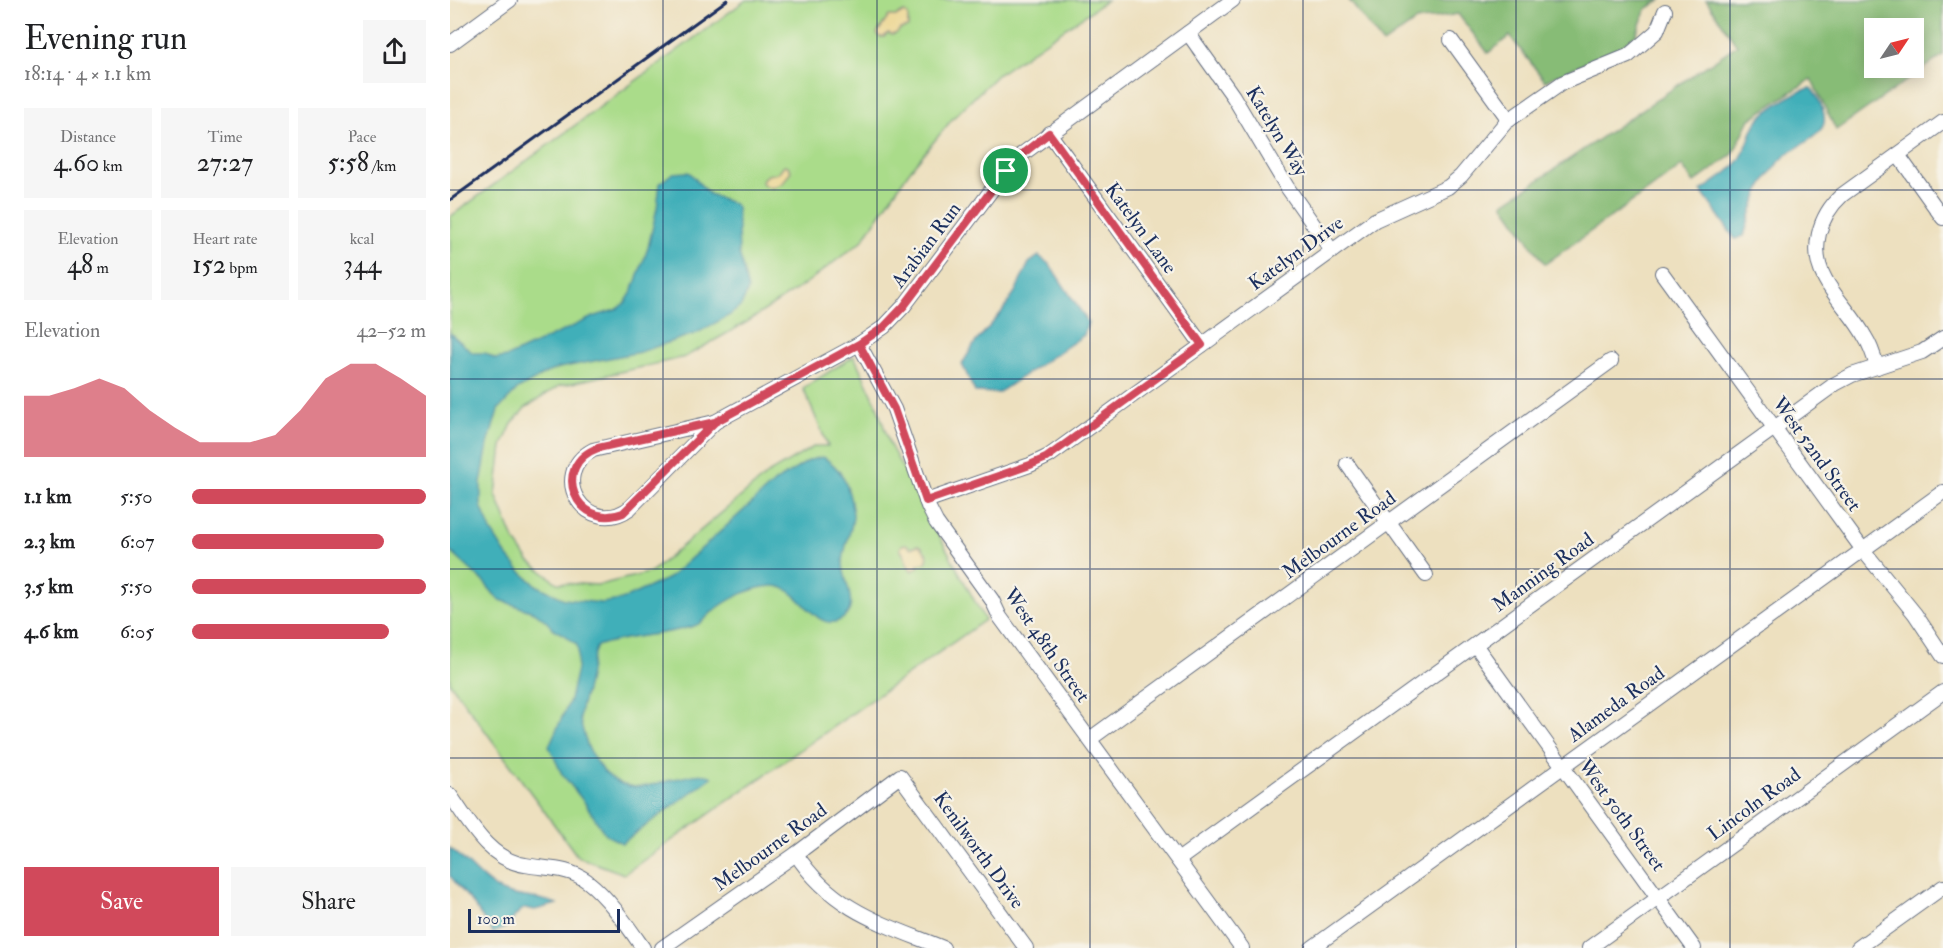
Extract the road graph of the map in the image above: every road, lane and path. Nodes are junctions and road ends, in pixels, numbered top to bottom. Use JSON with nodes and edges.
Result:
{"nodes":[{"id":1,"x":510,"y":0,"type":"edge"},
{"id":2,"x":1233,"y":0,"type":"edge"},
{"id":3,"x":1665,"y":11,"type":"dead end"},
{"id":4,"x":1188,"y":33,"type":"junction"},
{"id":5,"x":1451,"y":40,"type":"dead end"},
{"id":6,"x":450,"y":44,"type":"edge"},
{"id":7,"x":1509,"y":120,"type":"junction"},
{"id":8,"x":1943,"y":122,"type":"edge"},
{"id":9,"x":1049,"y":133,"type":"junction"},
{"id":10,"x":1898,"y":155,"type":"junction"},
{"id":11,"x":1943,"y":218,"type":"edge"},
{"id":12,"x":1332,"y":251,"type":"junction"},
{"id":13,"x":1662,"y":273,"type":"dead end"},
{"id":14,"x":1943,"y":338,"type":"edge"},
{"id":15,"x":859,"y":344,"type":"junction"},
{"id":16,"x":1202,"y":345,"type":"junction"},
{"id":17,"x":1611,"y":361,"type":"dead end"},
{"id":18,"x":1877,"y":367,"type":"junction"},
{"id":19,"x":715,"y":422,"type":"junction"},
{"id":20,"x":1775,"y":428,"type":"junction"},
{"id":21,"x":1347,"y":464,"type":"dead end"},
{"id":22,"x":1943,"y":492,"type":"edge"},
{"id":23,"x":926,"y":501,"type":"junction"},
{"id":24,"x":1388,"y":524,"type":"junction"},
{"id":25,"x":1863,"y":550,"type":"junction"},
{"id":26,"x":1426,"y":575,"type":"dead end"},
{"id":27,"x":1476,"y":645,"type":"junction"},
{"id":28,"x":1943,"y":656,"type":"edge"},
{"id":29,"x":1943,"y":692,"type":"edge"},
{"id":30,"x":1090,"y":739,"type":"junction"},
{"id":31,"x":1563,"y":767,"type":"junction"},
{"id":32,"x":900,"y":776,"type":"joint"},
{"id":33,"x":451,"y":797,"type":"edge"},
{"id":34,"x":795,"y":854,"type":"junction"},
{"id":35,"x":1178,"y":860,"type":"junction"},
{"id":36,"x":1943,"y":887,"type":"edge"},
{"id":37,"x":1658,"y":898,"type":"junction"},
{"id":38,"x":643,"y":948,"type":"edge"},
{"id":39,"x":662,"y":948,"type":"edge"},
{"id":40,"x":943,"y":948,"type":"edge"},
{"id":41,"x":1026,"y":948,"type":"edge"},
{"id":42,"x":1242,"y":948,"type":"edge"},
{"id":43,"x":1312,"y":948,"type":"edge"},
{"id":44,"x":1588,"y":948,"type":"edge"},
{"id":45,"x":1694,"y":948,"type":"edge"},
{"id":46,"x":1858,"y":948,"type":"edge"}],
"edges":[{"from":1,"to":6,"type":"street"},
{"from":2,"to":4,"type":"street","name":"Arabian Run"},
{"from":3,"to":7,"type":"street","name":"Katelyn Drive"},
{"from":4,"to":9,"type":"street","name":"Arabian Run"},
{"from":4,"to":12,"type":"street","name":"Katelyn Way"},
{"from":5,"to":7,"type":"street"},
{"from":7,"to":12,"type":"street","name":"Katelyn Drive"},
{"from":8,"to":10,"type":"street"},
{"from":9,"to":15,"type":"street","name":"Arabian Run"},
{"from":9,"to":16,"type":"street","name":"Katelyn Lane"},
{"from":10,"to":11,"type":"street"},
{"from":10,"to":18,"type":"street"},
{"from":12,"to":16,"type":"street","name":"Katelyn Drive"},
{"from":13,"to":20,"type":"street","name":"West 52nd Street"},
{"from":14,"to":18,"type":"street","name":"Manning Road"},
{"from":15,"to":19,"type":"street","name":"Arabian Run"},
{"from":15,"to":23,"type":"street","name":"West 48th Street"},
{"from":16,"to":23,"type":"street","name":"Katelyn Drive"},
{"from":17,"to":24,"type":"street","name":"Melbourne Road"},
{"from":18,"to":20,"type":"street","name":"Manning Road"},
{"from":19,"to":19,"type":"street","name":"Arabian Run"},
{"from":20,"to":25,"type":"street","name":"West 52nd Street"},
{"from":20,"to":27,"type":"street","name":"Manning Road"},
{"from":21,"to":24,"type":"street"},
{"from":22,"to":25,"type":"street","name":"Alameda Road"},
{"from":23,"to":30,"type":"street","name":"West 48th Street"},
{"from":24,"to":26,"type":"street"},
{"from":24,"to":30,"type":"street","name":"Melbourne Road"},
{"from":25,"to":28,"type":"street","name":"West 52nd Street"},
{"from":25,"to":31,"type":"street","name":"Alameda Road"},
{"from":27,"to":31,"type":"street","name":"West 50th Street"},
{"from":27,"to":35,"type":"street","name":"Manning Road"},
{"from":29,"to":37,"type":"street","name":"Lincoln Road"},
{"from":30,"to":35,"type":"street","name":"West 48th Street"},
{"from":31,"to":37,"type":"street","name":"West 50th Street"},
{"from":31,"to":43,"type":"street","name":"Alameda Road"},
{"from":32,"to":34,"type":"street","name":"Melbourne Road"},
{"from":32,"to":41,"type":"street","name":"Kenilworth Drive"},
{"from":33,"to":38,"type":"street"},
{"from":34,"to":39,"type":"street","name":"Melbourne Road"},
{"from":34,"to":40,"type":"street"},
{"from":35,"to":42,"type":"street","name":"West 48th Street"},
{"from":36,"to":46,"type":"street"},
{"from":37,"to":44,"type":"street","name":"Lincoln Road"},
{"from":37,"to":45,"type":"street","name":"West 50th Street"}]}
